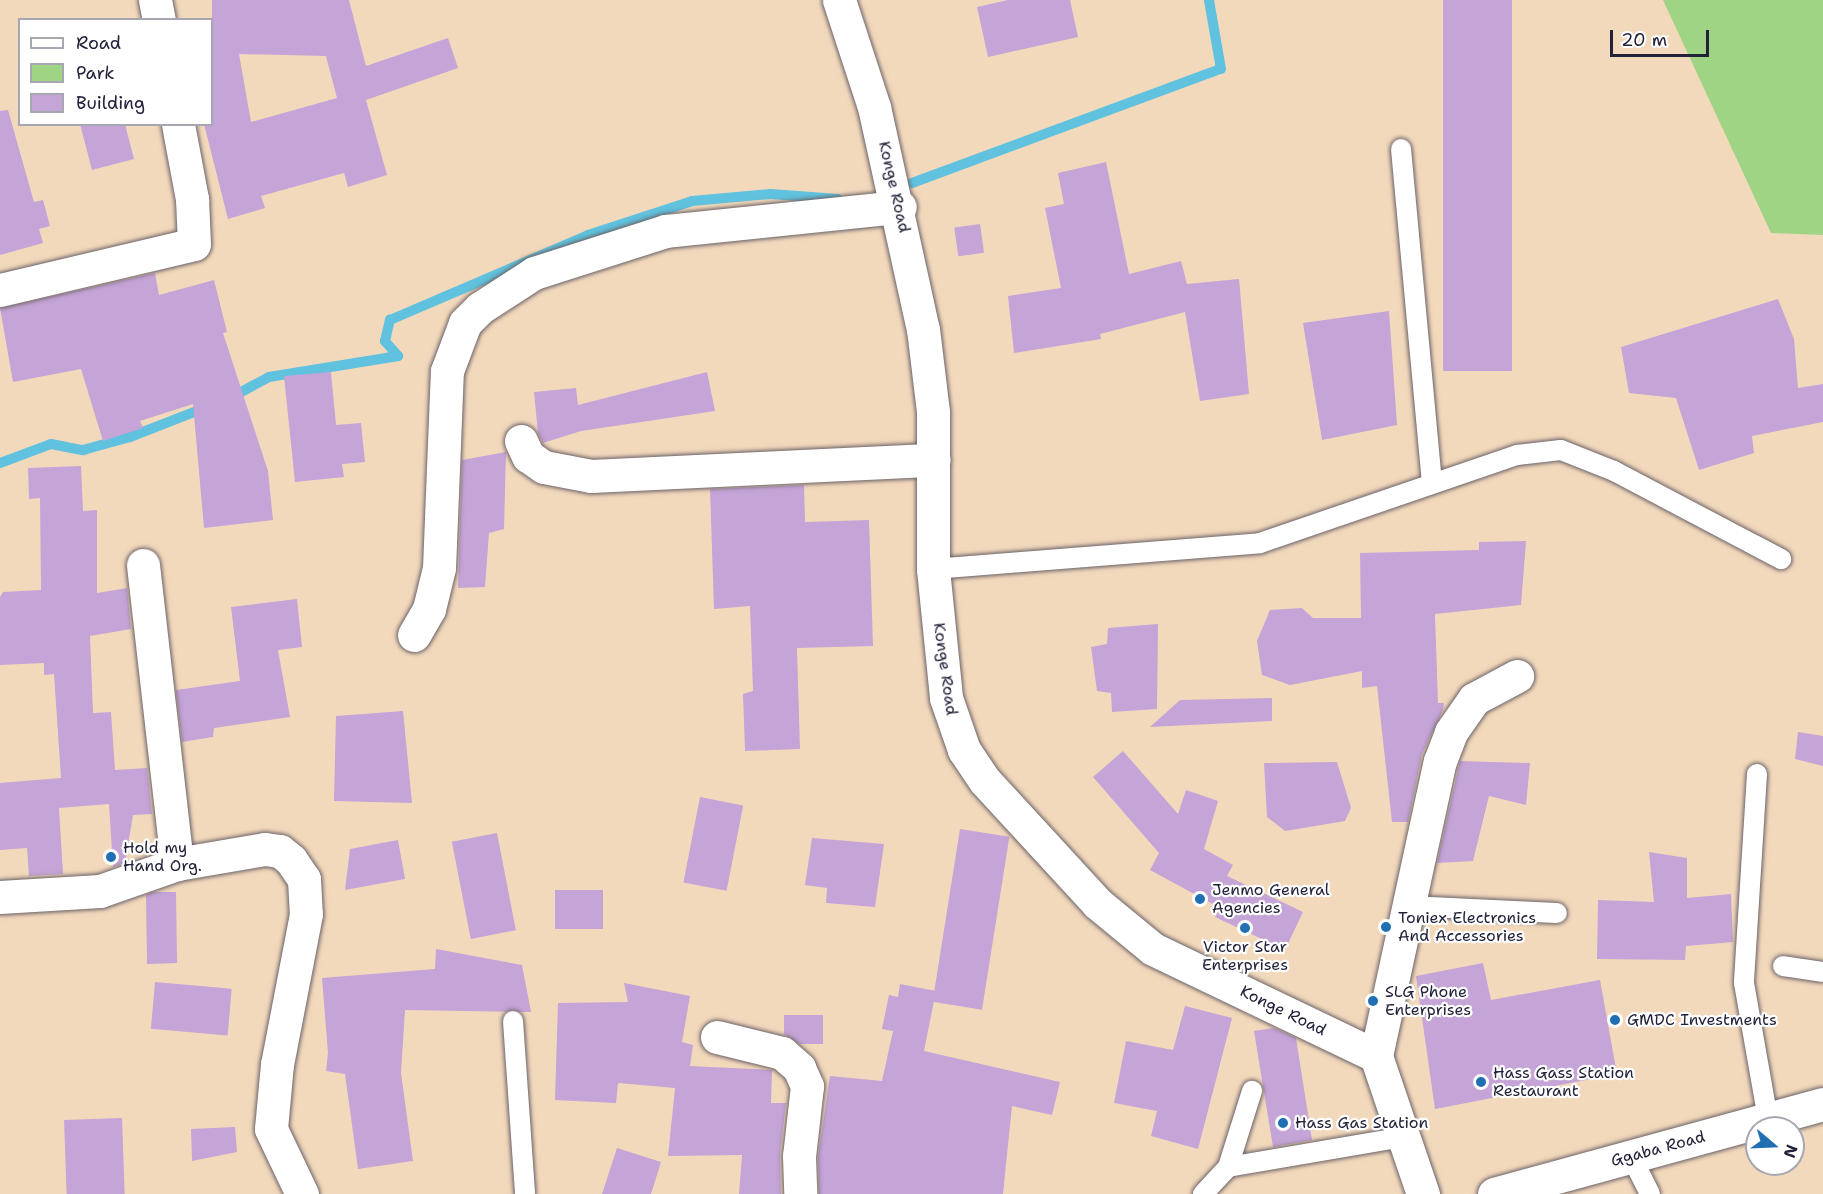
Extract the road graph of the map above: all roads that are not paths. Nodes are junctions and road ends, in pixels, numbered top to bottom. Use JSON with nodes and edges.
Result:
{"nodes":[{"id":1,"x":155,"y":0,"type":"edge"},
{"id":2,"x":839,"y":0,"type":"edge"},
{"id":3,"x":159,"y":18,"type":"edge"},
{"id":4,"x":178,"y":126,"type":"edge"},
{"id":5,"x":1401,"y":149,"type":"dead end"},
{"id":6,"x":900,"y":207,"type":"junction"},
{"id":7,"x":0,"y":290,"type":"edge"},
{"id":8,"x":520,"y":441,"type":"dead end"},
{"id":9,"x":934,"y":460,"type":"junction"},
{"id":10,"x":1432,"y":483,"type":"junction"},
{"id":11,"x":1781,"y":560,"type":"dead end"},
{"id":12,"x":143,"y":565,"type":"dead end"},
{"id":13,"x":933,"y":569,"type":"junction"},
{"id":14,"x":414,"y":635,"type":"dead end"},
{"id":15,"x":1517,"y":676,"type":"dead end"},
{"id":16,"x":1757,"y":774,"type":"dead end"},
{"id":17,"x":177,"y":864,"type":"junction"},
{"id":18,"x":0,"y":897,"type":"edge"},
{"id":19,"x":1408,"y":906,"type":"junction"},
{"id":20,"x":1557,"y":913,"type":"dead end"},
{"id":21,"x":1783,"y":966,"type":"dead end"},
{"id":22,"x":1823,"y":972,"type":"edge"},
{"id":23,"x":513,"y":1021,"type":"dead end"},
{"id":24,"x":717,"y":1037,"type":"dead end"},
{"id":25,"x":1376,"y":1056,"type":"junction"},
{"id":26,"x":1252,"y":1090,"type":"dead end"},
{"id":27,"x":1823,"y":1104,"type":"edge"},
{"id":28,"x":1767,"y":1116,"type":"edge"},
{"id":29,"x":1779,"y":1116,"type":"edge"},
{"id":30,"x":1745,"y":1125,"type":"edge"},
{"id":31,"x":1403,"y":1137,"type":"junction"},
{"id":32,"x":1631,"y":1156,"type":"junction"},
{"id":33,"x":1228,"y":1167,"type":"junction"},
{"id":34,"x":302,"y":1194,"type":"edge"},
{"id":35,"x":525,"y":1194,"type":"edge"},
{"id":36,"x":800,"y":1194,"type":"edge"},
{"id":37,"x":1203,"y":1194,"type":"edge"},
{"id":38,"x":1423,"y":1194,"type":"edge"},
{"id":39,"x":1494,"y":1194,"type":"edge"},
{"id":40,"x":1650,"y":1194,"type":"edge"}],
"edges":[{"from":1,"to":3,"type":"street"},
{"from":2,"to":6,"type":"street","name":"Konge Road"},
{"from":4,"to":7,"type":"street"},
{"from":5,"to":10,"type":"lane"},
{"from":6,"to":9,"type":"street","name":"Konge Road"},
{"from":6,"to":14,"type":"street"},
{"from":8,"to":9,"type":"street"},
{"from":9,"to":13,"type":"street","name":"Konge Road"},
{"from":10,"to":11,"type":"lane"},
{"from":10,"to":13,"type":"lane"},
{"from":12,"to":17,"type":"street"},
{"from":13,"to":25,"type":"street","name":"Konge Road"},
{"from":15,"to":19,"type":"street"},
{"from":16,"to":28,"type":"lane"},
{"from":17,"to":18,"type":"street"},
{"from":17,"to":34,"type":"street"},
{"from":19,"to":20,"type":"lane"},
{"from":19,"to":25,"type":"street"},
{"from":21,"to":22,"type":"lane"},
{"from":23,"to":35,"type":"lane"},
{"from":24,"to":36,"type":"street"},
{"from":25,"to":31,"type":"street"},
{"from":26,"to":33,"type":"lane"},
{"from":27,"to":29,"type":"street","name":"Ggaba Road"},
{"from":30,"to":32,"type":"street","name":"Ggaba Road"},
{"from":31,"to":33,"type":"lane"},
{"from":31,"to":38,"type":"street"},
{"from":32,"to":39,"type":"street","name":"Ggaba Road"},
{"from":32,"to":40,"type":"lane"},
{"from":33,"to":37,"type":"lane"}]}
